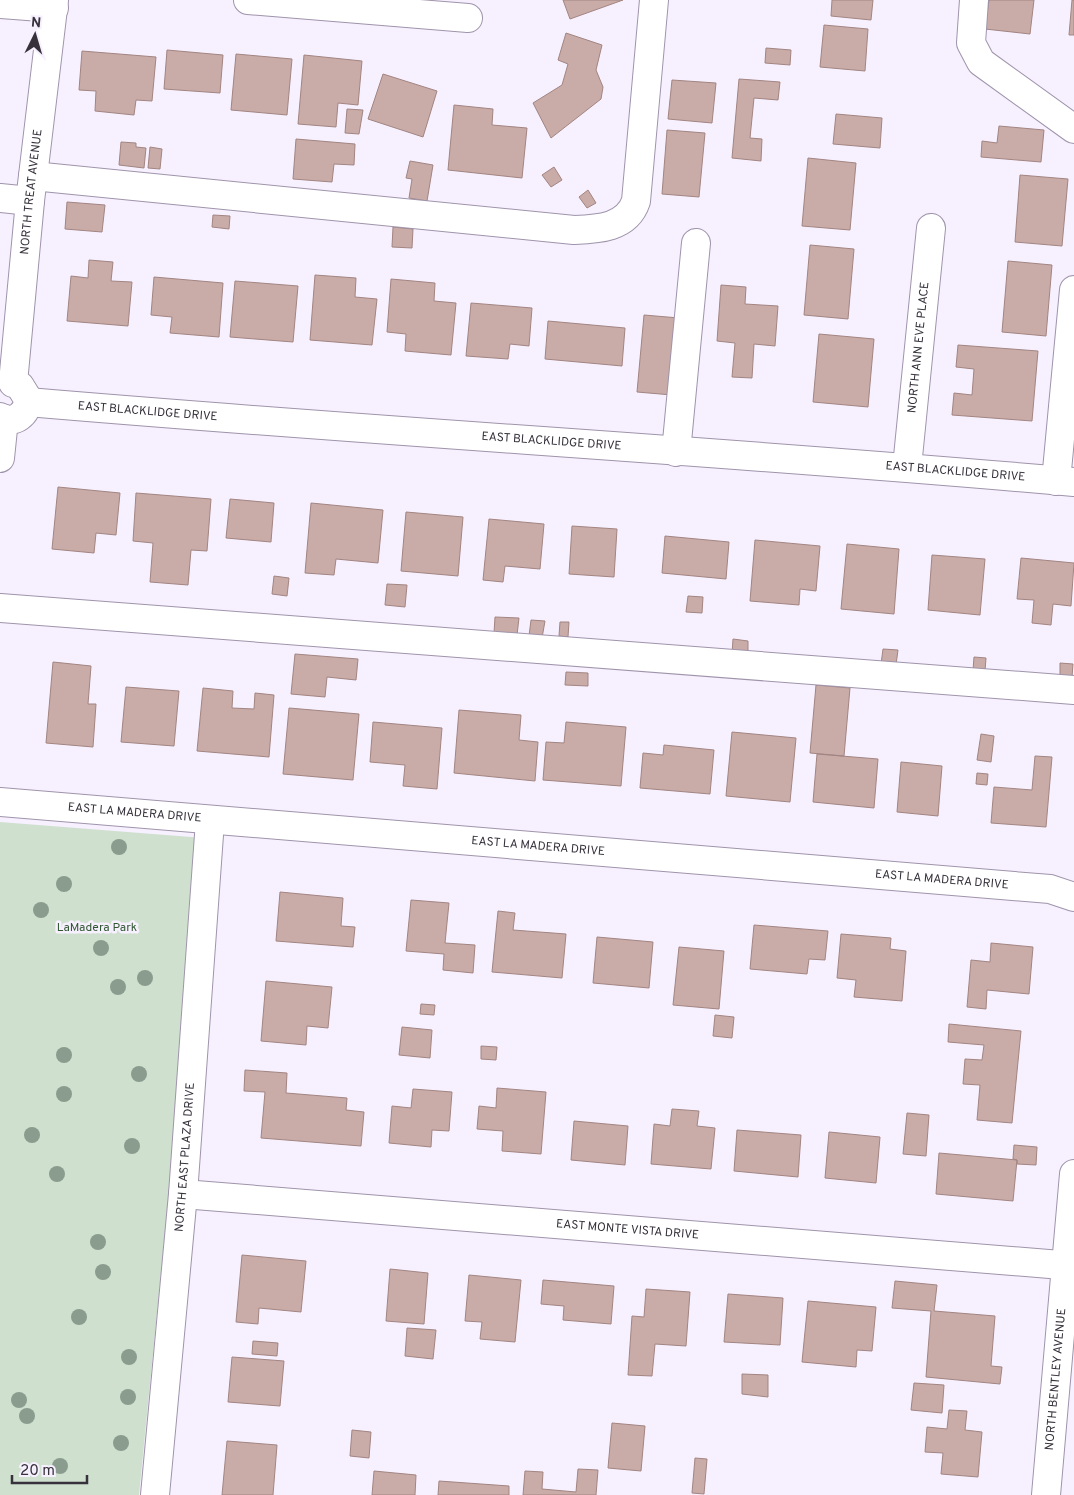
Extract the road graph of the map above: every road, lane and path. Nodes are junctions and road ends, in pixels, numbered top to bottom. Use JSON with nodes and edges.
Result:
{"nodes":[{"id":1,"x":248,"y":0,"type":"edge"},
{"id":2,"x":654,"y":0,"type":"edge"},
{"id":3,"x":974,"y":0,"type":"edge"},
{"id":4,"x":0,"y":4,"type":"edge"},
{"id":5,"x":54,"y":4,"type":"edge"},
{"id":6,"x":468,"y":18,"type":"dead end"},
{"id":7,"x":1074,"y":129,"type":"edge"},
{"id":8,"x":32,"y":189,"type":"junction"},
{"id":9,"x":0,"y":198,"type":"edge"},
{"id":10,"x":931,"y":228,"type":"dead end"},
{"id":11,"x":696,"y":243,"type":"dead end"},
{"id":12,"x":1074,"y":290,"type":"edge"},
{"id":13,"x":14,"y":390,"type":"edge"},
{"id":14,"x":2,"y":418,"type":"edge"},
{"id":15,"x":676,"y":452,"type":"junction"},
{"id":16,"x":0,"y":458,"type":"edge"},
{"id":17,"x":907,"y":467,"type":"junction"},
{"id":18,"x":1065,"y":481,"type":"edge"},
{"id":19,"x":0,"y":608,"type":"edge"},
{"id":20,"x":1074,"y":690,"type":"edge"},
{"id":21,"x":0,"y":802,"type":"edge"},
{"id":22,"x":210,"y":821,"type":"junction"},
{"id":23,"x":1074,"y":897,"type":"edge"},
{"id":24,"x":1074,"y":1174,"type":"edge"},
{"id":25,"x":183,"y":1194,"type":"junction"},
{"id":26,"x":1070,"y":1265,"type":"edge"},
{"id":27,"x":155,"y":1495,"type":"edge"},
{"id":28,"x":1046,"y":1495,"type":"edge"}],
"edges":[{"from":1,"to":6,"type":"street"},
{"from":2,"to":8,"type":"street"},
{"from":3,"to":7,"type":"street"},
{"from":4,"to":5,"type":"street"},
{"from":5,"to":8,"type":"street","name":"NORTH TREAT AVENUE"},
{"from":8,"to":9,"type":"street"},
{"from":8,"to":13,"type":"street","name":"NORTH TREAT AVENUE"},
{"from":10,"to":17,"type":"street","name":"NORTH ANN EVE PLACE"},
{"from":11,"to":15,"type":"street"},
{"from":12,"to":18,"type":"street"},
{"from":13,"to":14,"type":"street"},
{"from":13,"to":15,"type":"street","name":"EAST BLACKLIDGE DRIVE"},
{"from":14,"to":16,"type":"street"},
{"from":15,"to":17,"type":"street","name":"EAST BLACKLIDGE DRIVE"},
{"from":17,"to":18,"type":"street","name":"EAST BLACKLIDGE DRIVE"},
{"from":19,"to":20,"type":"street"},
{"from":21,"to":22,"type":"street","name":"EAST LA MADERA DRIVE"},
{"from":22,"to":23,"type":"street","name":"EAST LA MADERA DRIVE"},
{"from":22,"to":25,"type":"street","name":"NORTH EAST PLAZA DRIVE"},
{"from":24,"to":26,"type":"street","name":"NORTH BENTLEY AVENUE"},
{"from":25,"to":26,"type":"street","name":"EAST MONTE VISTA DRIVE"},
{"from":25,"to":27,"type":"street","name":"NORTH EAST PLAZA DRIVE"},
{"from":26,"to":28,"type":"street","name":"NORTH BENTLEY AVENUE"}]}
